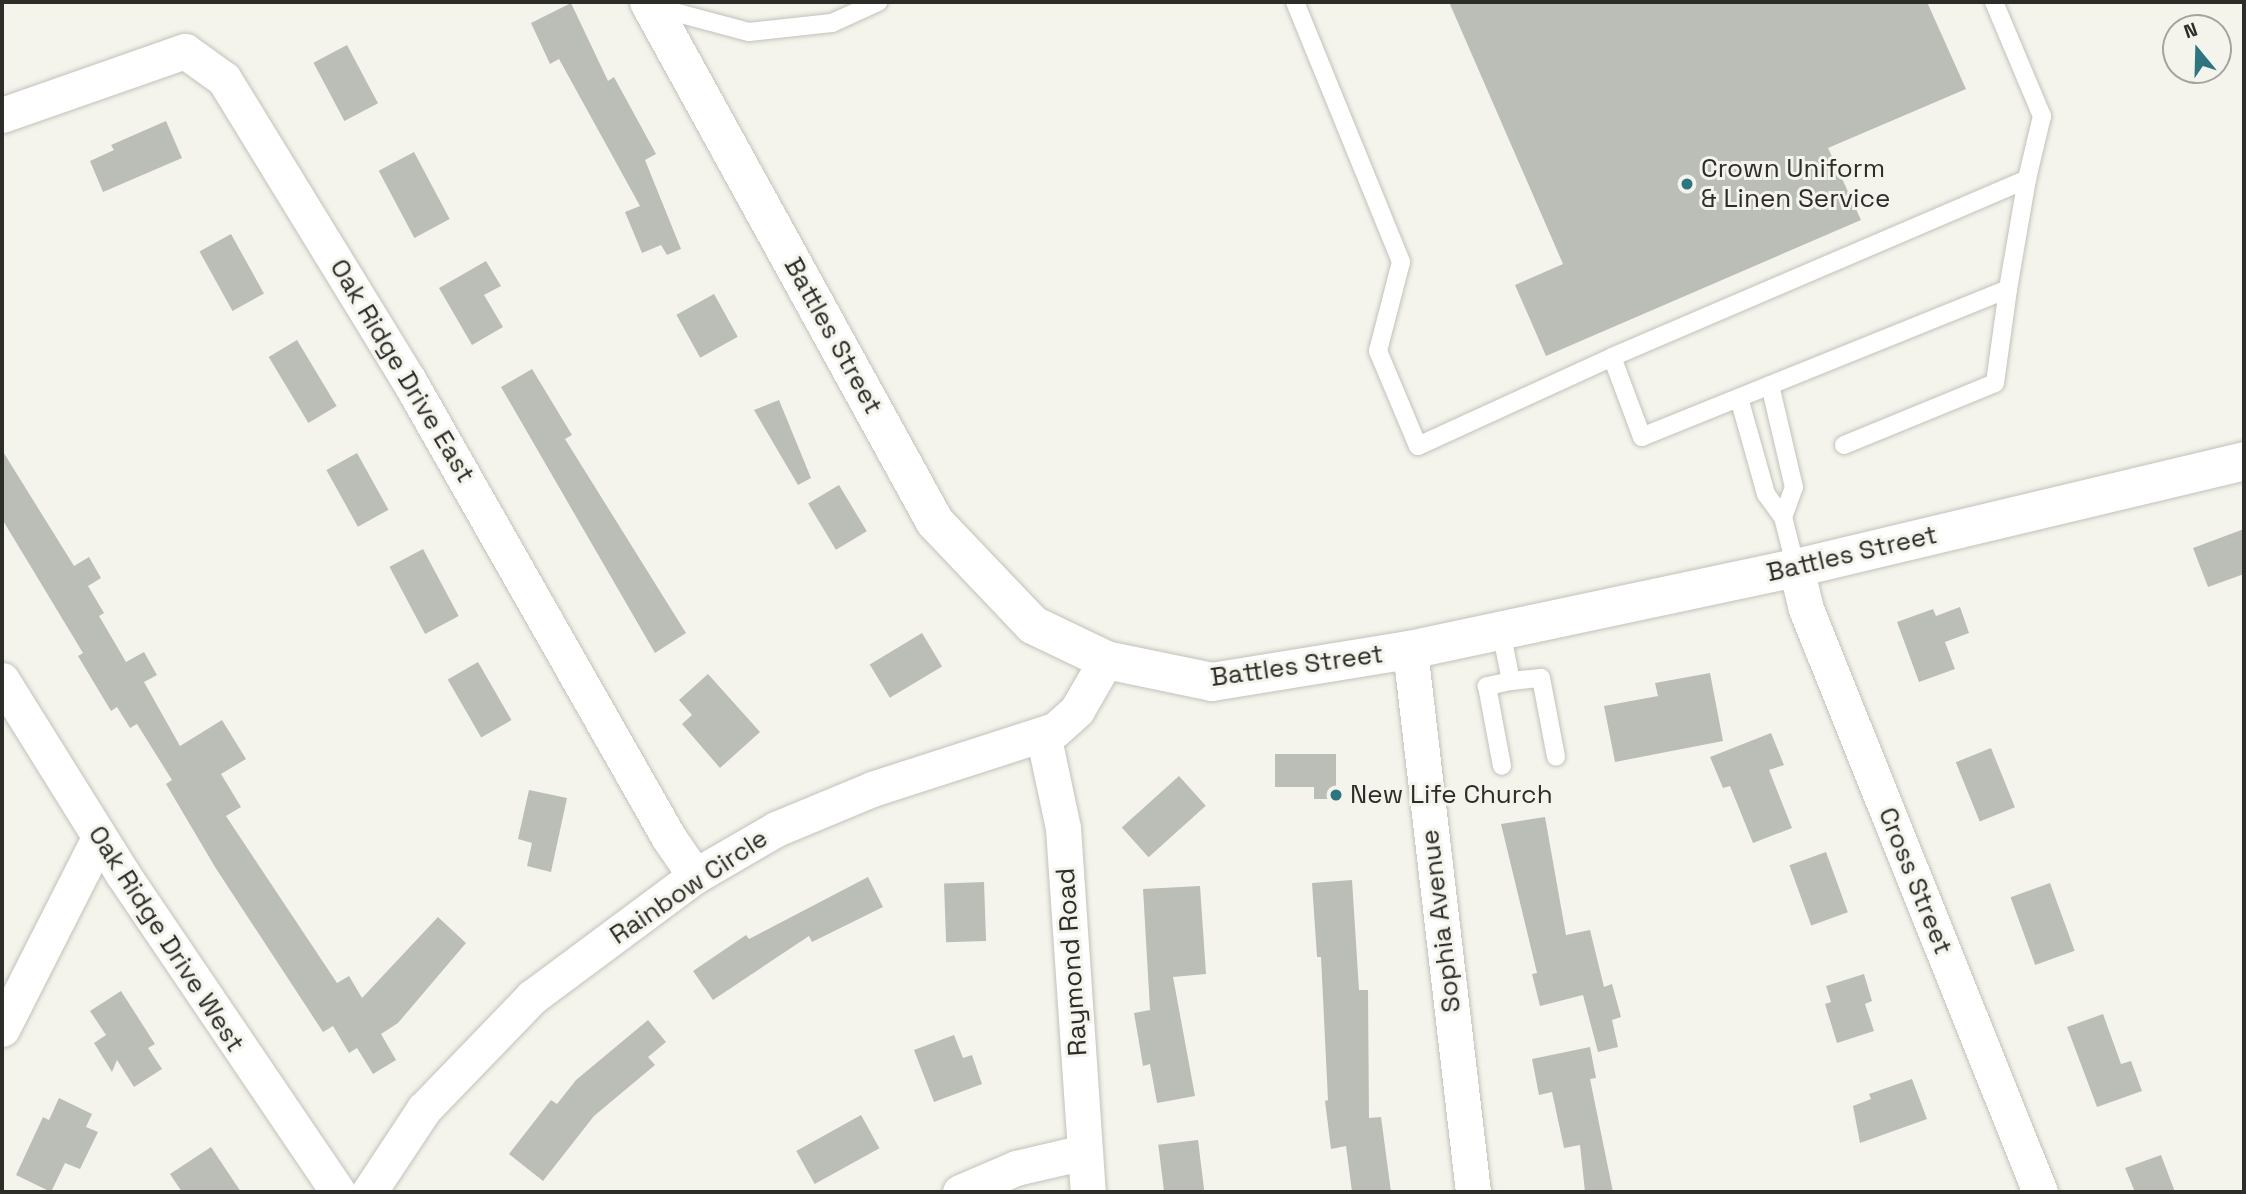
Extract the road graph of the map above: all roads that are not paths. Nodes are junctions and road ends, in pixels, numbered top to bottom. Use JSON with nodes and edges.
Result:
{"nodes":[{"id":1,"x":878,"y":2,"type":"edge"},
{"id":2,"x":1295,"y":2,"type":"edge"},
{"id":3,"x":1994,"y":2,"type":"edge"},
{"id":4,"x":650,"y":4,"type":"edge"},
{"id":5,"x":2,"y":115,"type":"edge"},
{"id":6,"x":2027,"y":179,"type":"junction"},
{"id":7,"x":2008,"y":289,"type":"junction"},
{"id":8,"x":1612,"y":357,"type":"junction"},
{"id":9,"x":1770,"y":385,"type":"junction"},
{"id":10,"x":1739,"y":398,"type":"junction"},
{"id":11,"x":1844,"y":445,"type":"dead end"},
{"id":12,"x":2244,"y":461,"type":"edge"},
{"id":13,"x":1783,"y":517,"type":"junction"},
{"id":14,"x":1796,"y":568,"type":"junction"},
{"id":15,"x":1501,"y":631,"type":"junction"},
{"id":16,"x":1410,"y":650,"type":"junction"},
{"id":17,"x":1106,"y":660,"type":"junction"},
{"id":18,"x":2,"y":680,"type":"edge"},
{"id":19,"x":1511,"y":681,"type":"junction"},
{"id":20,"x":1043,"y":734,"type":"junction"},
{"id":21,"x":1556,"y":757,"type":"dead end"},
{"id":22,"x":1502,"y":766,"type":"dead end"},
{"id":23,"x":99,"y":838,"type":"junction"},
{"id":24,"x":695,"y":876,"type":"junction"},
{"id":25,"x":2,"y":1029,"type":"edge"},
{"id":26,"x":1085,"y":1152,"type":"junction"},
{"id":27,"x":338,"y":1192,"type":"edge"},
{"id":28,"x":369,"y":1192,"type":"edge"},
{"id":29,"x":960,"y":1192,"type":"edge"},
{"id":30,"x":1088,"y":1192,"type":"edge"},
{"id":31,"x":1473,"y":1192,"type":"edge"},
{"id":32,"x":2040,"y":1192,"type":"edge"}],
"edges":[{"from":1,"to":4,"type":"lane"},
{"from":2,"to":8,"type":"lane"},
{"from":3,"to":6,"type":"lane"},
{"from":4,"to":17,"type":"street","name":"Battles Street"},
{"from":5,"to":24,"type":"street","name":"Oak Ridge Drive East"},
{"from":6,"to":7,"type":"lane"},
{"from":6,"to":8,"type":"lane"},
{"from":7,"to":9,"type":"lane"},
{"from":7,"to":11,"type":"lane"},
{"from":8,"to":10,"type":"lane"},
{"from":9,"to":10,"type":"lane"},
{"from":9,"to":13,"type":"lane"},
{"from":10,"to":13,"type":"lane"},
{"from":12,"to":14,"type":"street","name":"Battles Street"},
{"from":13,"to":14,"type":"lane"},
{"from":14,"to":15,"type":"street","name":"Battles Street"},
{"from":14,"to":32,"type":"street","name":"Cross Street"},
{"from":15,"to":16,"type":"street","name":"Battles Street"},
{"from":15,"to":19,"type":"lane"},
{"from":16,"to":17,"type":"street","name":"Battles Street"},
{"from":16,"to":31,"type":"street","name":"Sophia Avenue"},
{"from":17,"to":20,"type":"street","name":"Rainbow Circle"},
{"from":18,"to":23,"type":"street","name":"Oak Ridge Drive West"},
{"from":19,"to":21,"type":"lane"},
{"from":19,"to":22,"type":"lane"},
{"from":20,"to":24,"type":"street","name":"Rainbow Circle"},
{"from":20,"to":26,"type":"street","name":"Raymond Road"},
{"from":23,"to":25,"type":"street"},
{"from":23,"to":27,"type":"street","name":"Oak Ridge Drive West"},
{"from":24,"to":28,"type":"street","name":"Rainbow Circle"},
{"from":26,"to":29,"type":"street"},
{"from":26,"to":30,"type":"street","name":"Raymond Road"}]}
